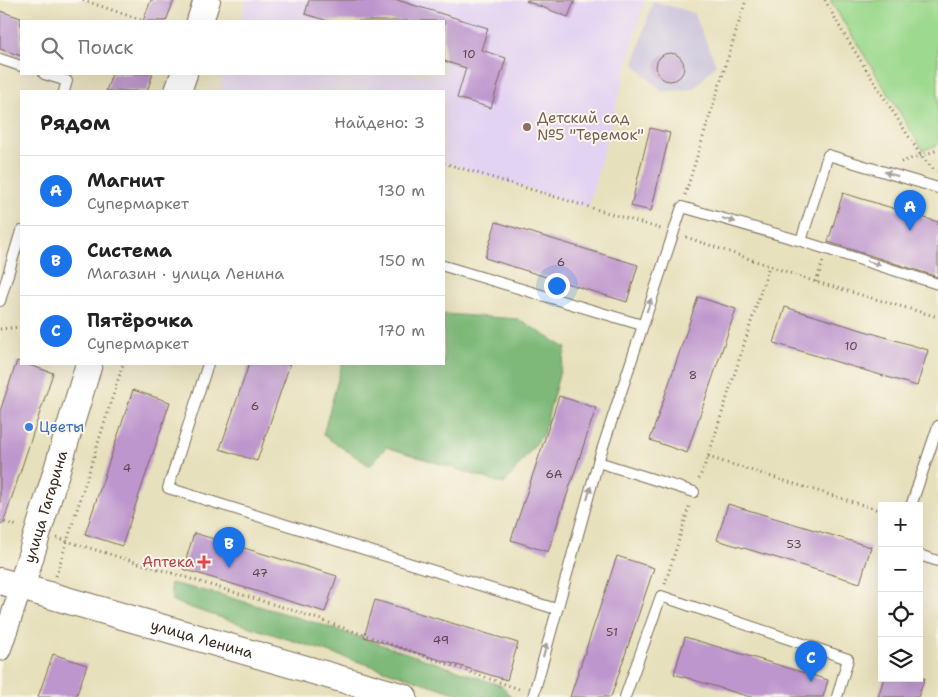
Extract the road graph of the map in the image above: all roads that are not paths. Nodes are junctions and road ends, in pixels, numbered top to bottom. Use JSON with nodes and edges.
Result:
{"nodes":[{"id":1,"x":207,"y":0,"type":"edge"},
{"id":2,"x":200,"y":20,"type":"edge"},
{"id":3,"x":0,"y":59,"type":"edge"},
{"id":4,"x":20,"y":66,"type":"edge"},
{"id":5,"x":47,"y":75,"type":"edge"},
{"id":6,"x":184,"y":75,"type":"edge"},
{"id":7,"x":64,"y":90,"type":"edge"},
{"id":8,"x":178,"y":90,"type":"edge"},
{"id":9,"x":938,"y":188,"type":"edge"},
{"id":10,"x":20,"y":234,"type":"edge"},
{"id":11,"x":801,"y":241,"type":"junction"},
{"id":12,"x":445,"y":266,"type":"edge"},
{"id":13,"x":938,"y":284,"type":"edge"},
{"id":14,"x":0,"y":301,"type":"edge"},
{"id":15,"x":642,"y":325,"type":"junction"},
{"id":16,"x":89,"y":365,"type":"edge"},
{"id":17,"x":208,"y":365,"type":"edge"},
{"id":18,"x":938,"y":426,"type":"edge"},
{"id":19,"x":598,"y":462,"type":"junction"},
{"id":20,"x":694,"y":492,"type":"road end"},
{"id":21,"x":911,"y":502,"type":"edge"},
{"id":22,"x":923,"y":556,"type":"edge"},
{"id":23,"x":938,"y":561,"type":"edge"},
{"id":24,"x":11,"y":584,"type":"edge"},
{"id":25,"x":556,"y":609,"type":"junction"},
{"id":26,"x":0,"y":650,"type":"edge"},
{"id":27,"x":533,"y":696,"type":"edge"},
{"id":28,"x":404,"y":697,"type":"edge"},
{"id":29,"x":625,"y":697,"type":"edge"},
{"id":30,"x":837,"y":697,"type":"edge"}],
"edges":[{"from":1,"to":2,"type":"street"},
{"from":3,"to":4,"type":"lane"},
{"from":5,"to":7,"type":"lane"},
{"from":6,"to":8,"type":"street"},
{"from":9,"to":11,"type":"lane","one_way":true},
{"from":10,"to":14,"type":"lane"},
{"from":11,"to":13,"type":"lane","one_way":true},
{"from":15,"to":11,"type":"lane","one_way":true},
{"from":12,"to":15,"type":"lane"},
{"from":15,"to":19,"type":"lane"},
{"from":16,"to":24,"type":"street","name":"улица Гагарина"},
{"from":17,"to":25,"type":"lane"},
{"from":18,"to":21,"type":"lane"},
{"from":19,"to":20,"type":"lane"},
{"from":25,"to":19,"type":"lane","one_way":true},
{"from":22,"to":23,"type":"lane"},
{"from":24,"to":26,"type":"street","name":"улица Гагарина"},
{"from":24,"to":28,"type":"street","name":"улица Ленина"},
{"from":27,"to":25,"type":"lane","one_way":true},
{"from":29,"to":30,"type":"lane"}]}
